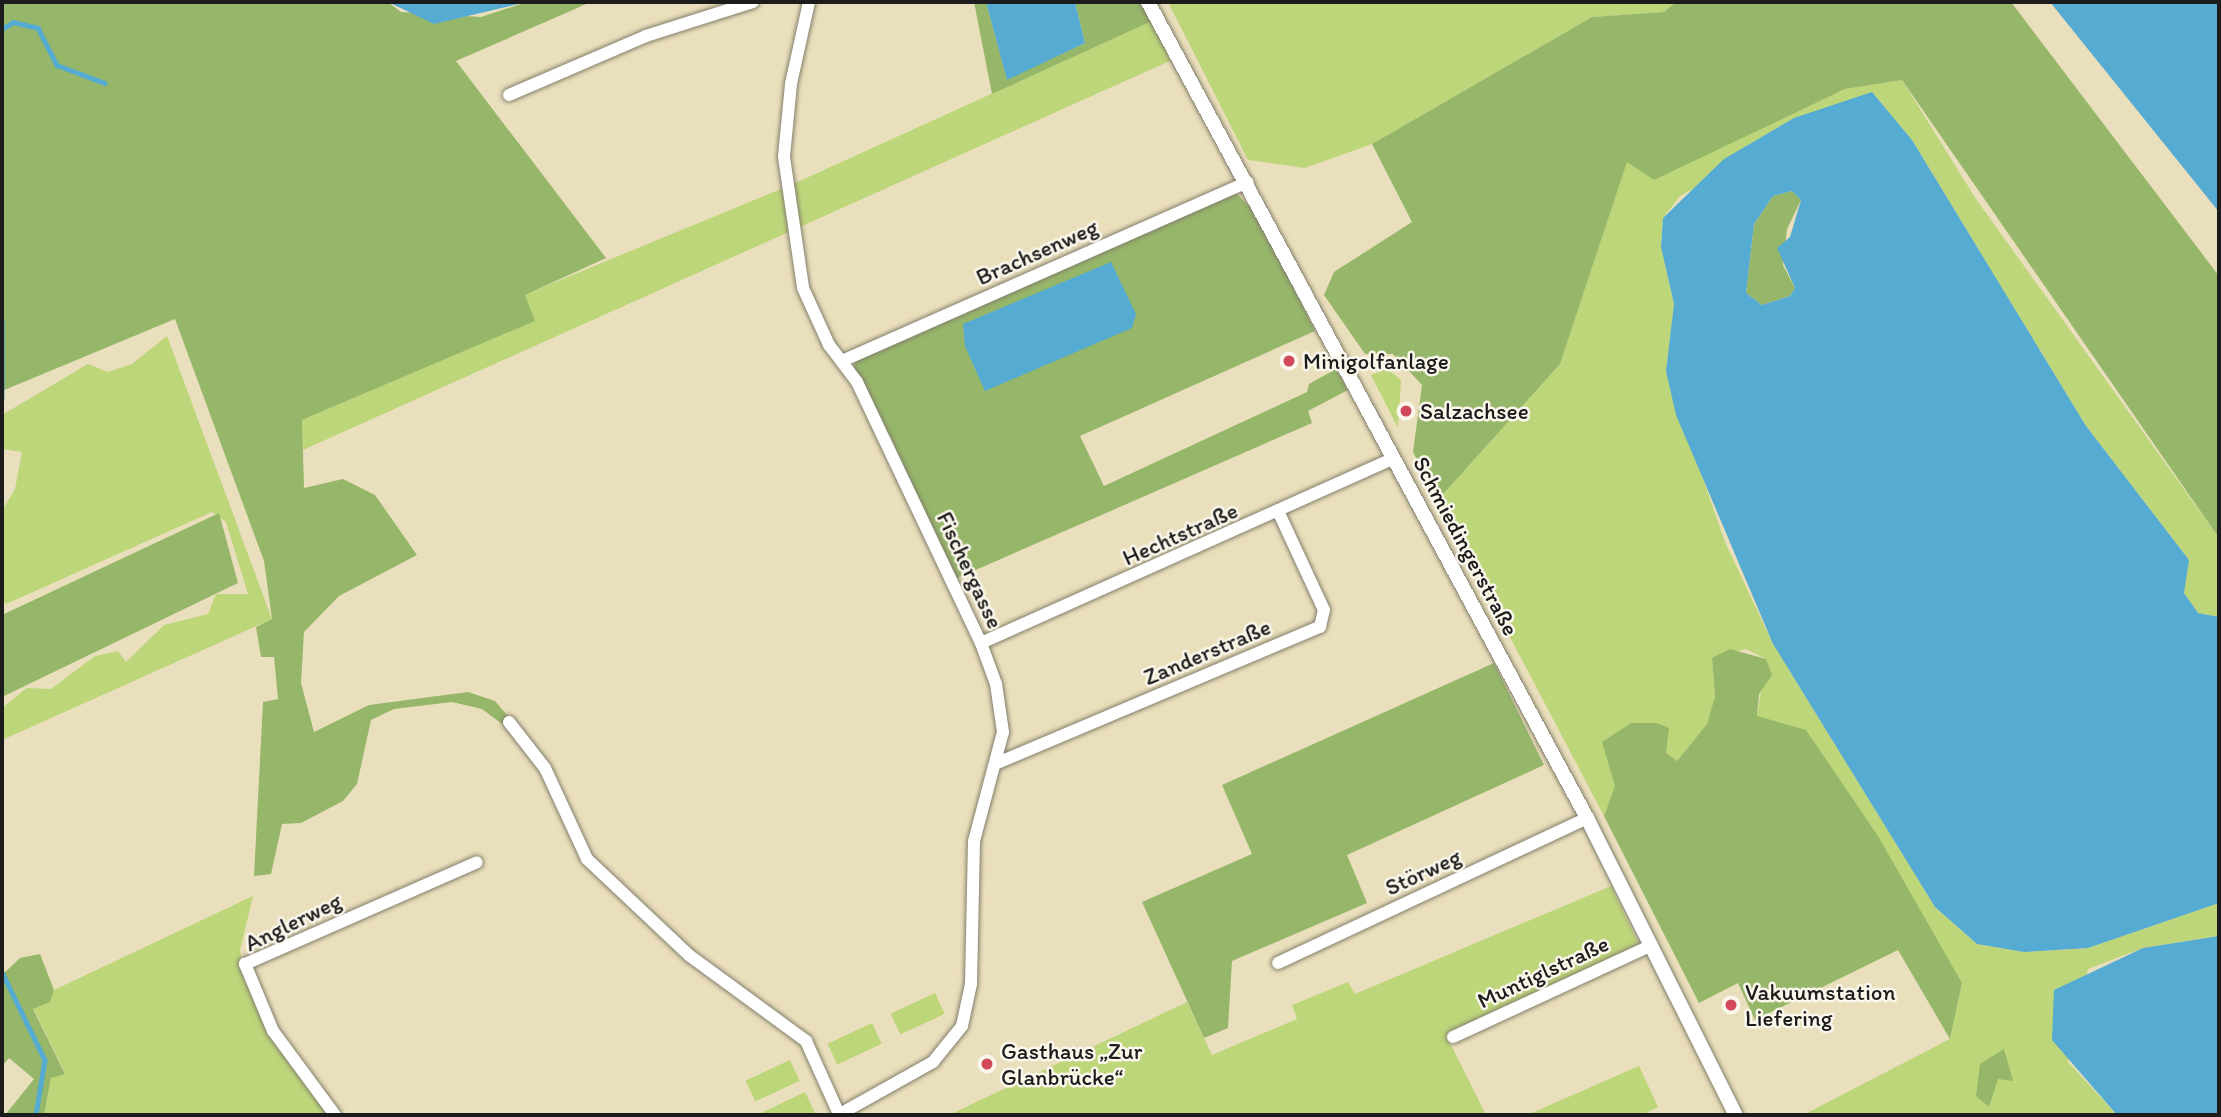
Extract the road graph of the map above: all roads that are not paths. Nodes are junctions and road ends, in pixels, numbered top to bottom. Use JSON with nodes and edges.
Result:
{"nodes":[{"id":1,"x":753,"y":2,"type":"edge"},
{"id":2,"x":809,"y":2,"type":"edge"},
{"id":3,"x":1149,"y":2,"type":"edge"},
{"id":4,"x":509,"y":95,"type":"dead end"},
{"id":5,"x":1248,"y":182,"type":"junction"},
{"id":6,"x":844,"y":360,"type":"junction"},
{"id":7,"x":1393,"y":459,"type":"junction"},
{"id":8,"x":1279,"y":513,"type":"junction"},
{"id":9,"x":981,"y":643,"type":"junction"},
{"id":10,"x":509,"y":722,"type":"dead end"},
{"id":11,"x":995,"y":764,"type":"junction"},
{"id":12,"x":1587,"y":818,"type":"junction"},
{"id":13,"x":477,"y":862,"type":"dead end"},
{"id":14,"x":1652,"y":945,"type":"junction"},
{"id":15,"x":1278,"y":963,"type":"dead end"},
{"id":16,"x":1453,"y":1037,"type":"dead end"},
{"id":17,"x":335,"y":1115,"type":"edge"},
{"id":18,"x":839,"y":1115,"type":"edge"},
{"id":19,"x":1736,"y":1115,"type":"edge"}],
"edges":[{"from":1,"to":4,"type":"street"},
{"from":2,"to":6,"type":"street","name":"Fischergasse"},
{"from":3,"to":5,"type":"street","name":"Schmiedingerstraße"},
{"from":5,"to":6,"type":"street","name":"Brachsenweg"},
{"from":5,"to":7,"type":"street","name":"Schmiedingerstraße"},
{"from":6,"to":9,"type":"street","name":"Fischergasse"},
{"from":7,"to":8,"type":"street","name":"Hechtstraße"},
{"from":7,"to":12,"type":"street","name":"Schmiedingerstraße"},
{"from":8,"to":9,"type":"street","name":"Hechtstraße"},
{"from":8,"to":11,"type":"street","name":"Zanderstraße"},
{"from":9,"to":11,"type":"street","name":"Fischergasse"},
{"from":10,"to":18,"type":"street","name":"Fischergasse"},
{"from":11,"to":18,"type":"street","name":"Fischergasse"},
{"from":12,"to":14,"type":"street","name":"Schmiedingerstraße"},
{"from":12,"to":15,"type":"street","name":"Störweg"},
{"from":13,"to":17,"type":"street","name":"Anglerweg"},
{"from":14,"to":16,"type":"street","name":"Muntiglstraße"},
{"from":14,"to":19,"type":"street","name":"Schmiedingerstraße"}]}
